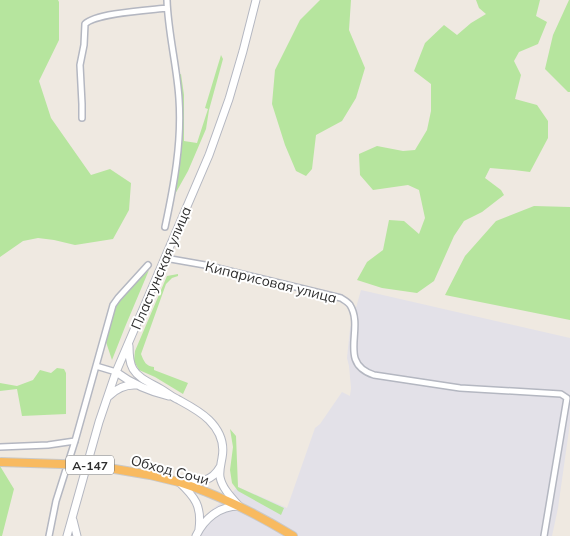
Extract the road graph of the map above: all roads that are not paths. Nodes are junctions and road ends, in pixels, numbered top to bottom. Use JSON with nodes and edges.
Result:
{"nodes":[{"id":1,"x":167,"y":0,"type":"edge"},
{"id":2,"x":256,"y":0,"type":"edge"},
{"id":3,"x":168,"y":8,"type":"junction"},
{"id":4,"x":82,"y":118,"type":"dead end"},
{"id":5,"x":165,"y":227,"type":"dead end"},
{"id":6,"x":165,"y":258,"type":"junction"},
{"id":7,"x":148,"y":264,"type":"dead end"},
{"id":8,"x":129,"y":343,"type":"junction"},
{"id":9,"x":96,"y":366,"type":"junction"},
{"id":10,"x":116,"y":372,"type":"junction"},
{"id":11,"x":141,"y":382,"type":"junction"},
{"id":12,"x":108,"y":397,"type":"junction"},
{"id":13,"x":75,"y":441,"type":"junction"},
{"id":14,"x":0,"y":448,"type":"edge"},
{"id":15,"x":0,"y":462,"type":"edge"},
{"id":16,"x":221,"y":464,"type":"junction"},
{"id":17,"x":179,"y":482,"type":"junction"},
{"id":18,"x":239,"y":506,"type":"junction"},
{"id":19,"x":72,"y":517,"type":"junction"},
{"id":20,"x":197,"y":533,"type":"edge"},
{"id":21,"x":49,"y":536,"type":"edge"},
{"id":22,"x":67,"y":536,"type":"edge"},
{"id":23,"x":77,"y":536,"type":"edge"},
{"id":24,"x":293,"y":536,"type":"edge"},
{"id":25,"x":544,"y":536,"type":"edge"}],
"edges":[{"from":1,"to":3,"type":"street","name":"Пластунская улица"},
{"from":2,"to":6,"type":"main road","name":"Пластунская улица"},
{"from":3,"to":4,"type":"street"},
{"from":3,"to":5,"type":"street","name":"Пластунская улица"},
{"from":6,"to":8,"type":"main road","name":"Пластунская улица"},
{"from":6,"to":25,"type":"street","name":"Кипарисовая улица"},
{"from":7,"to":9,"type":"street"},
{"from":8,"to":10,"type":"main road","name":"Пластунская улица"},
{"from":8,"to":11,"type":"main road","number":"А-147"},
{"from":9,"to":10,"type":"street"},
{"from":9,"to":13,"type":"street"},
{"from":10,"to":11,"type":"main road","number":"А-147"},
{"from":10,"to":12,"type":"main road","name":"Пластунская улица"},
{"from":11,"to":12,"type":"main road"},
{"from":11,"to":16,"type":"main road","number":"А-147"},
{"from":12,"to":19,"type":"main road","name":"Пластунская улица"},
{"from":13,"to":14,"type":"street"},
{"from":13,"to":21,"type":"street"},
{"from":15,"to":17,"type":"highway","name":"Обход Сочи","number":"А-147","bridge":true},
{"from":16,"to":17,"type":"main road","number":"А-147"},
{"from":16,"to":18,"type":"main road","number":"А-147"},
{"from":17,"to":18,"type":"highway","name":"Обход Сочи","number":"А-147"},
{"from":17,"to":20,"type":"main road"},
{"from":18,"to":20,"type":"main road"},
{"from":18,"to":24,"type":"highway","name":"Обход Сочи","number":"А-147"},
{"from":19,"to":22,"type":"main road","name":"Пластунская улица"},
{"from":19,"to":23,"type":"main road"}]}
